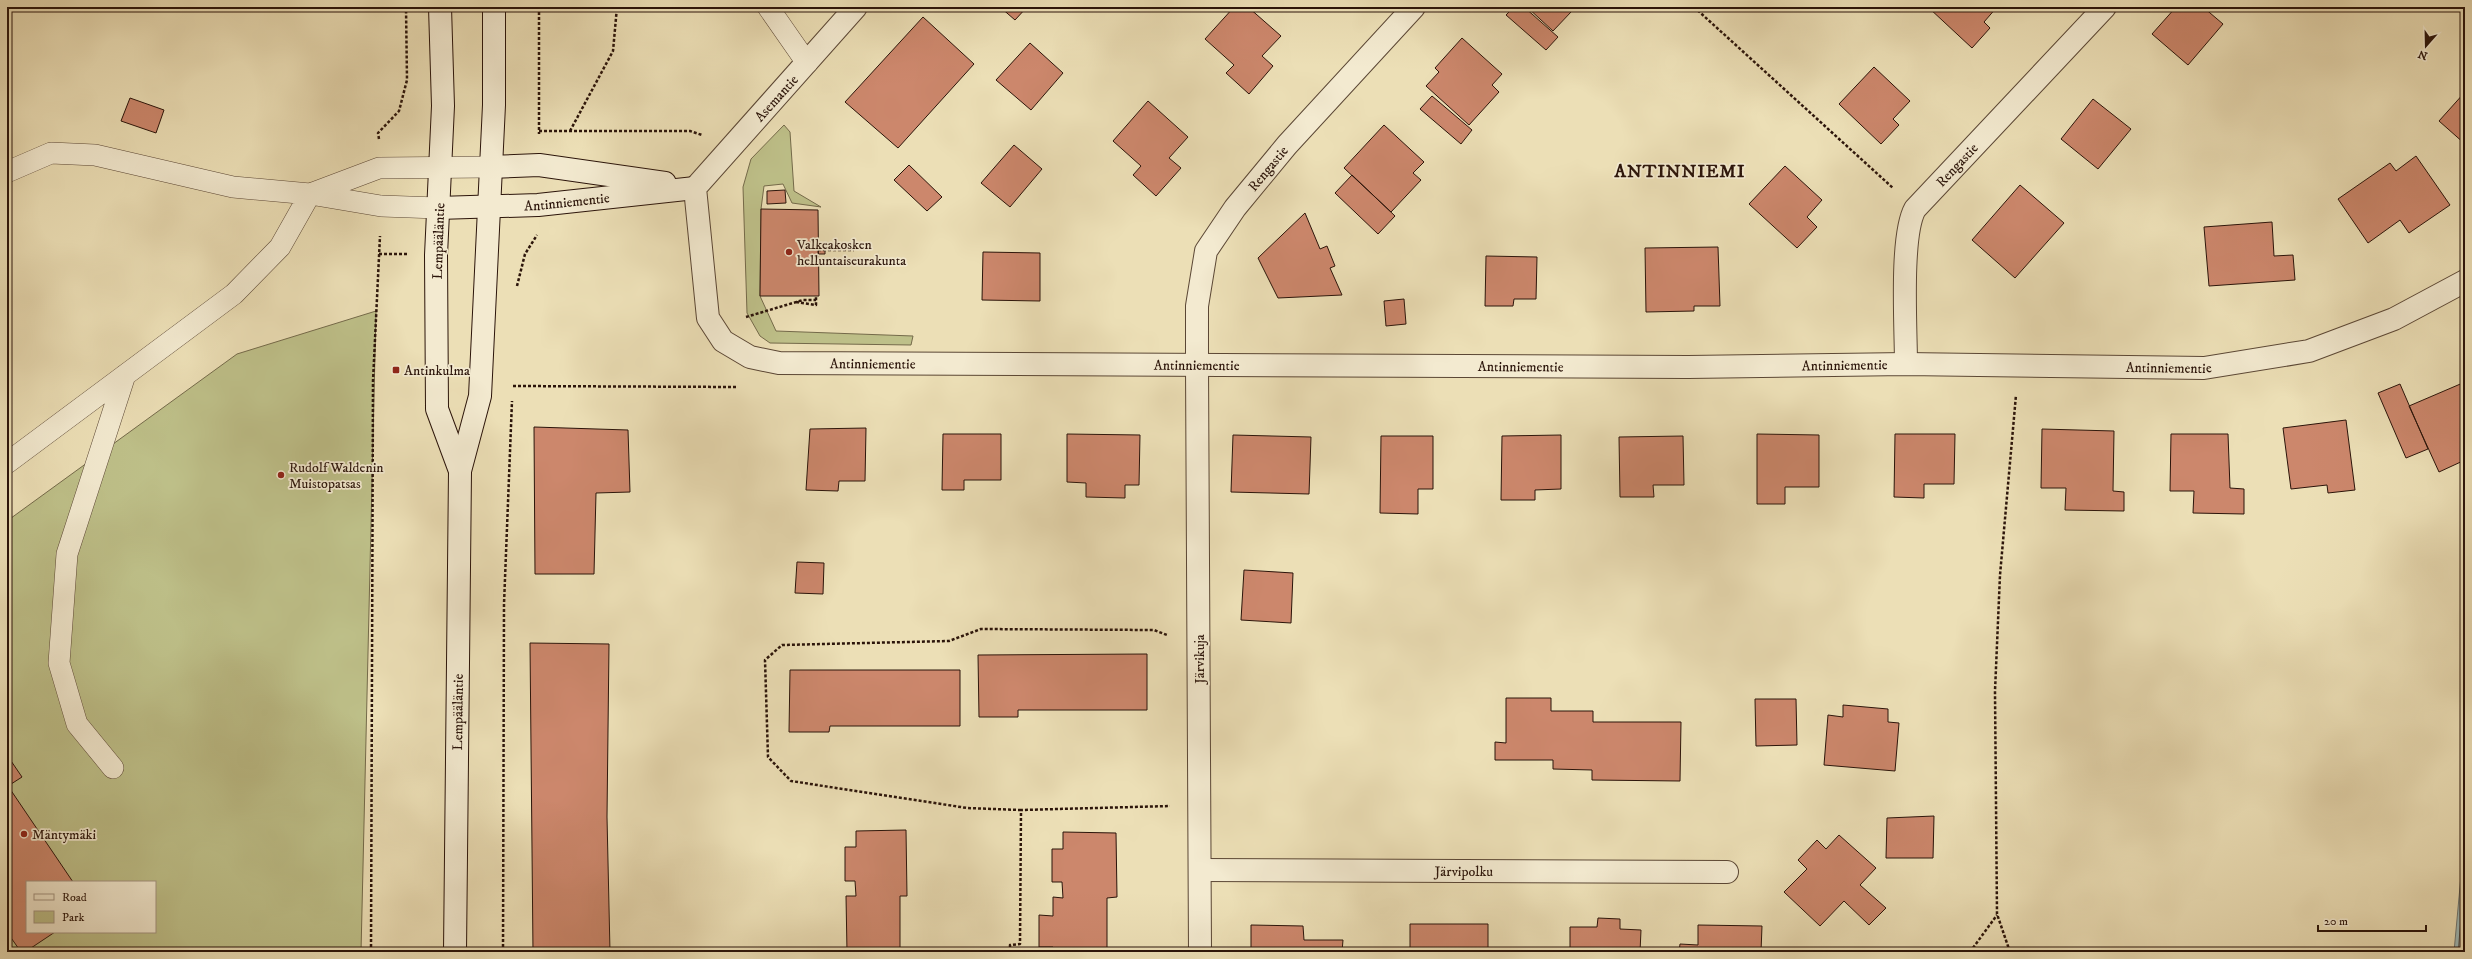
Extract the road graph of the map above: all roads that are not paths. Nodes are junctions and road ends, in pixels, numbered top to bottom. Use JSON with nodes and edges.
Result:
{"nodes":[{"id":1,"x":440,"y":7,"type":"edge"},
{"id":2,"x":494,"y":7,"type":"edge"},
{"id":3,"x":768,"y":7,"type":"edge"},
{"id":4,"x":856,"y":7,"type":"edge"},
{"id":5,"x":1414,"y":7,"type":"edge"},
{"id":6,"x":2105,"y":7,"type":"edge"},
{"id":7,"x":807,"y":63,"type":"junction"},
{"id":8,"x":440,"y":166,"type":"junction"},
{"id":9,"x":489,"y":167,"type":"junction"},
{"id":10,"x":7,"y":172,"type":"edge"},
{"id":11,"x":695,"y":188,"type":"junction"},
{"id":12,"x":310,"y":194,"type":"junction"},
{"id":13,"x":438,"y":208,"type":"junction"},
{"id":14,"x":489,"y":208,"type":"junction"},
{"id":15,"x":2465,"y":281,"type":"edge"},
{"id":16,"x":1906,"y":364,"type":"junction"},
{"id":17,"x":1197,"y":366,"type":"junction"},
{"id":18,"x":125,"y":376,"type":"junction"},
{"id":19,"x":7,"y":463,"type":"edge"},
{"id":20,"x":460,"y":471,"type":"junction"},
{"id":21,"x":113,"y":768,"type":"dead end"},
{"id":22,"x":1201,"y":870,"type":"junction"},
{"id":23,"x":1727,"y":872,"type":"dead end"},
{"id":24,"x":455,"y":952,"type":"edge"},
{"id":25,"x":1200,"y":952,"type":"edge"}],
"edges":[{"from":1,"to":8,"type":"street","name":"Lempääläntie"},
{"from":2,"to":9,"type":"street","name":"Lempääläntie"},
{"from":3,"to":7,"type":"lane"},
{"from":4,"to":7,"type":"street","name":"Asemantie"},
{"from":5,"to":17,"type":"street","name":"Rengastie"},
{"from":6,"to":16,"type":"street","name":"Rengastie"},
{"from":7,"to":11,"type":"street","name":"Asemantie"},
{"from":8,"to":9,"type":"lane"},
{"from":8,"to":12,"type":"lane"},
{"from":8,"to":13,"type":"street","name":"Lempääläntie"},
{"from":9,"to":11,"type":"street","name":"Antinniementie"},
{"from":9,"to":14,"type":"street","name":"Lempääläntie"},
{"from":10,"to":12,"type":"lane"},
{"from":11,"to":14,"type":"street","name":"Antinniementie"},
{"from":11,"to":17,"type":"street","name":"Antinniementie"},
{"from":12,"to":13,"type":"lane"},
{"from":12,"to":18,"type":"lane"},
{"from":13,"to":14,"type":"street","name":"Antinniementie"},
{"from":13,"to":20,"type":"street","name":"Lempääläntie"},
{"from":14,"to":20,"type":"street","name":"Lempääläntie"},
{"from":15,"to":16,"type":"street","name":"Antinniementie"},
{"from":16,"to":17,"type":"street","name":"Antinniementie"},
{"from":17,"to":22,"type":"street","name":"Järvikuja"},
{"from":18,"to":19,"type":"lane"},
{"from":18,"to":21,"type":"lane"},
{"from":20,"to":24,"type":"street","name":"Lempääläntie"},
{"from":22,"to":23,"type":"street","name":"Järvipolku"},
{"from":22,"to":25,"type":"street","name":"Järvikuja"}]}
